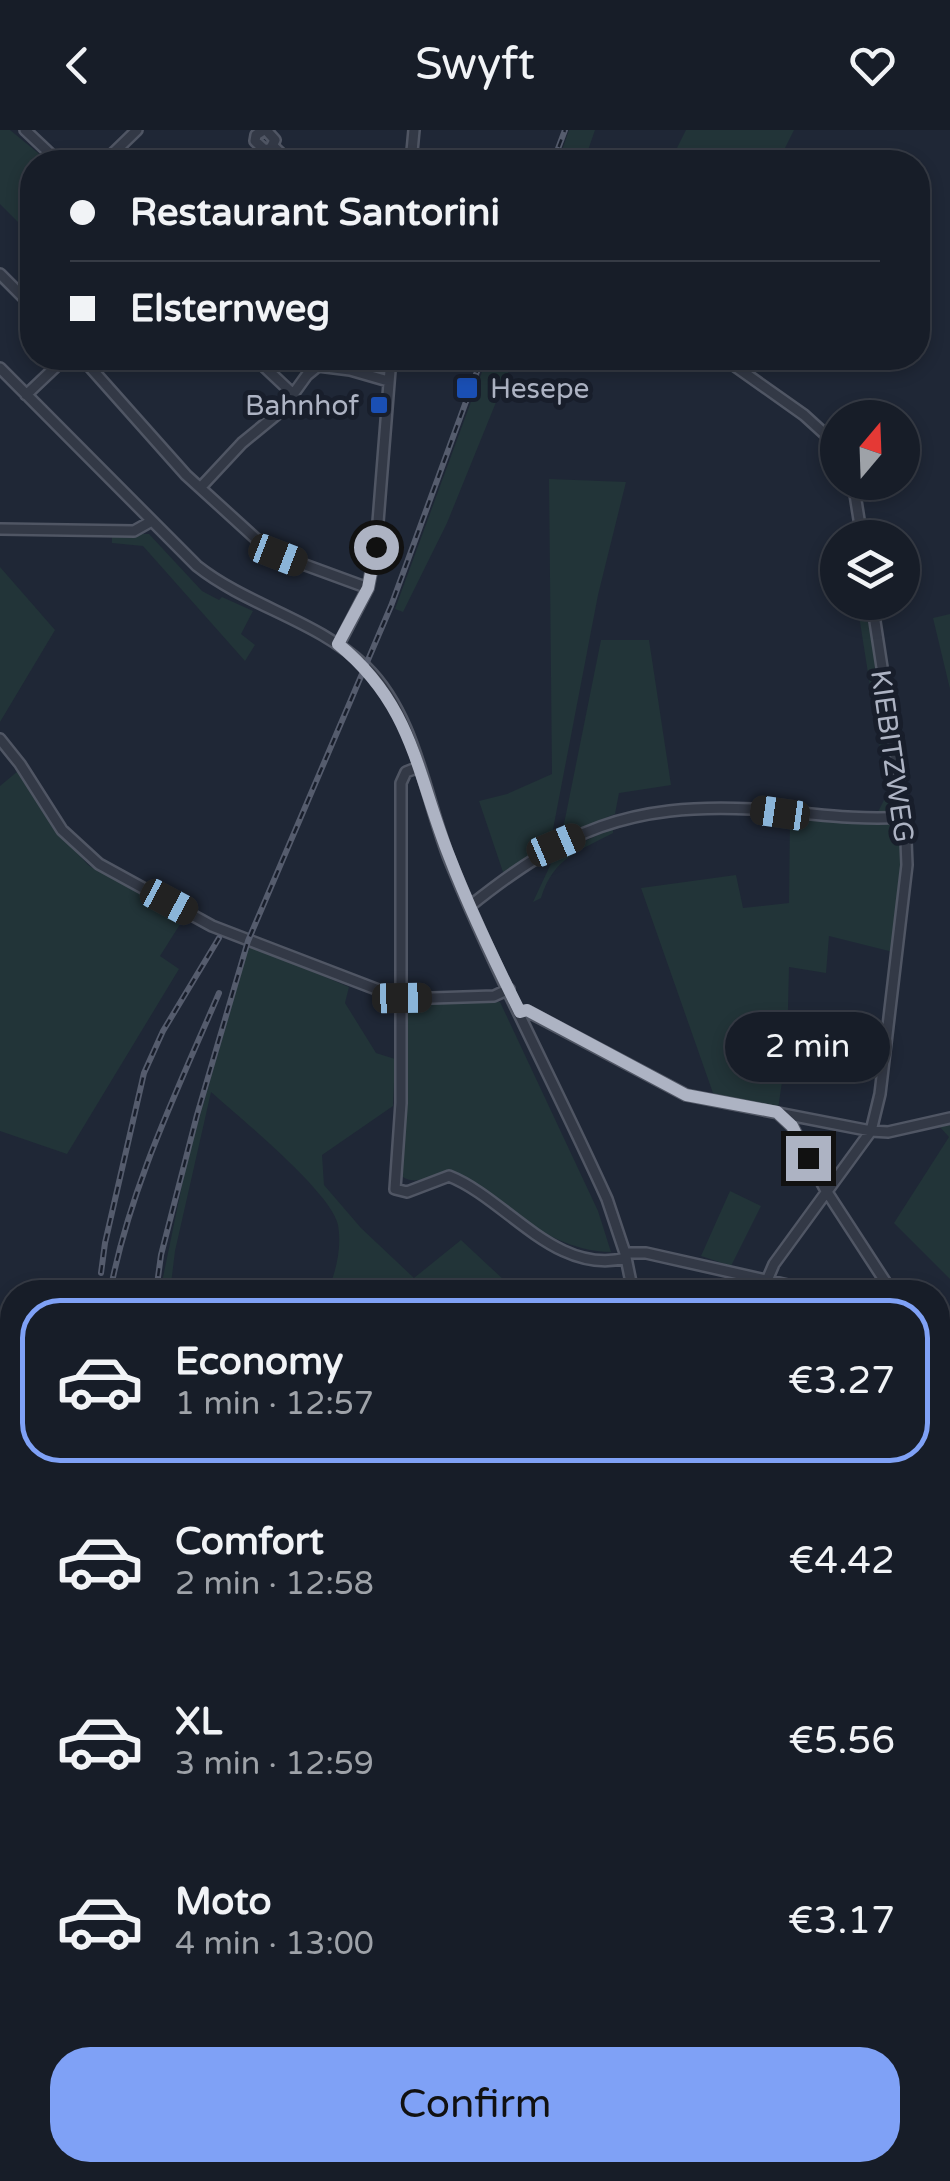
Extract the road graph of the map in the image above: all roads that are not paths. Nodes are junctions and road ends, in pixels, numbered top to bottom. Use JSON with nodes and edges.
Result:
{"nodes":[{"id":1,"x":26,"y":130,"type":"edge"},
{"id":2,"x":137,"y":130,"type":"edge"},
{"id":3,"x":266,"y":131,"type":"edge"},
{"id":4,"x":267,"y":148,"type":"junction"},
{"id":5,"x":46,"y":150,"type":"edge"},
{"id":6,"x":116,"y":150,"type":"edge"},
{"id":7,"x":270,"y":150,"type":"edge"},
{"id":8,"x":0,"y":274,"type":"edge"},
{"id":9,"x":20,"y":294,"type":"edge"},
{"id":10,"x":0,"y":368,"type":"edge"},
{"id":11,"x":53,"y":370,"type":"edge"},
{"id":12,"x":93,"y":370,"type":"edge"},
{"id":13,"x":268,"y":370,"type":"edge"},
{"id":14,"x":314,"y":370,"type":"edge"},
{"id":15,"x":349,"y":370,"type":"edge"},
{"id":16,"x":389,"y":370,"type":"edge"},
{"id":17,"x":741,"y":370,"type":"edge"},
{"id":18,"x":388,"y":381,"type":"junction"},
{"id":19,"x":292,"y":393,"type":"junction"},
{"id":20,"x":26,"y":395,"type":"junction"},
{"id":21,"x":820,"y":430,"type":"edge"},
{"id":22,"x":201,"y":487,"type":"junction"},
{"id":23,"x":150,"y":522,"type":"junction"},
{"id":24,"x":0,"y":529,"type":"edge"},
{"id":25,"x":368,"y":588,"type":"junction"},
{"id":26,"x":875,"y":620,"type":"edge"},
{"id":27,"x":338,"y":644,"type":"junction"},
{"id":28,"x":0,"y":739,"type":"edge"},
{"id":29,"x":419,"y":767,"type":"junction"},
{"id":30,"x":905,"y":817,"type":"junction"},
{"id":31,"x":470,"y":906,"type":"junction"},
{"id":32,"x":509,"y":989,"type":"junction"},
{"id":33,"x":402,"y":998,"type":"junction"},
{"id":34,"x":520,"y":1012,"type":"junction"},
{"id":35,"x":777,"y":1112,"type":"junction"},
{"id":36,"x":950,"y":1118,"type":"edge"},
{"id":37,"x":871,"y":1130,"type":"junction"},
{"id":38,"x":826,"y":1189,"type":"junction"},
{"id":39,"x":626,"y":1256,"type":"junction"},
{"id":40,"x":767,"y":1279,"type":"junction"},
{"id":41,"x":631,"y":1280,"type":"edge"},
{"id":42,"x":771,"y":1280,"type":"edge"},
{"id":43,"x":884,"y":1280,"type":"edge"}],
"edges":[{"from":1,"to":5,"type":"street"},
{"from":2,"to":6,"type":"street"},
{"from":3,"to":4,"type":"street"},
{"from":3,"to":4,"type":"street"},
{"from":4,"to":7,"type":"street"},
{"from":8,"to":9,"type":"street"},
{"from":10,"to":20,"type":"street"},
{"from":11,"to":20,"type":"street"},
{"from":12,"to":22,"type":"street"},
{"from":13,"to":19,"type":"street"},
{"from":14,"to":19,"type":"street"},
{"from":15,"to":18,"type":"street"},
{"from":16,"to":18,"type":"street"},
{"from":17,"to":21,"type":"street"},
{"from":18,"to":25,"type":"street"},
{"from":19,"to":22,"type":"street"},
{"from":20,"to":23,"type":"street"},
{"from":22,"to":25,"type":"street"},
{"from":23,"to":24,"type":"street"},
{"from":23,"to":27,"type":"street"},
{"from":25,"to":27,"type":"street"},
{"from":26,"to":30,"type":"street","name":"KIEBITZWEG"},
{"from":27,"to":29,"type":"street"},
{"from":28,"to":33,"type":"street"},
{"from":29,"to":31,"type":"street"},
{"from":29,"to":33,"type":"street"},
{"from":30,"to":31,"type":"street"},
{"from":30,"to":37,"type":"street","name":"KIEBITZWEG"},
{"from":31,"to":32,"type":"street"},
{"from":32,"to":33,"type":"street"},
{"from":32,"to":34,"type":"street"},
{"from":33,"to":39,"type":"street"},
{"from":34,"to":35,"type":"street"},
{"from":34,"to":39,"type":"street"},
{"from":35,"to":37,"type":"street"},
{"from":35,"to":38,"type":"street"},
{"from":36,"to":37,"type":"street"},
{"from":37,"to":38,"type":"street","name":"KIEBITZWEG"},
{"from":38,"to":40,"type":"street","name":"KIEBITZWEG"},
{"from":38,"to":43,"type":"street"},
{"from":39,"to":40,"type":"street"},
{"from":39,"to":41,"type":"street"},
{"from":40,"to":42,"type":"street"}]}
